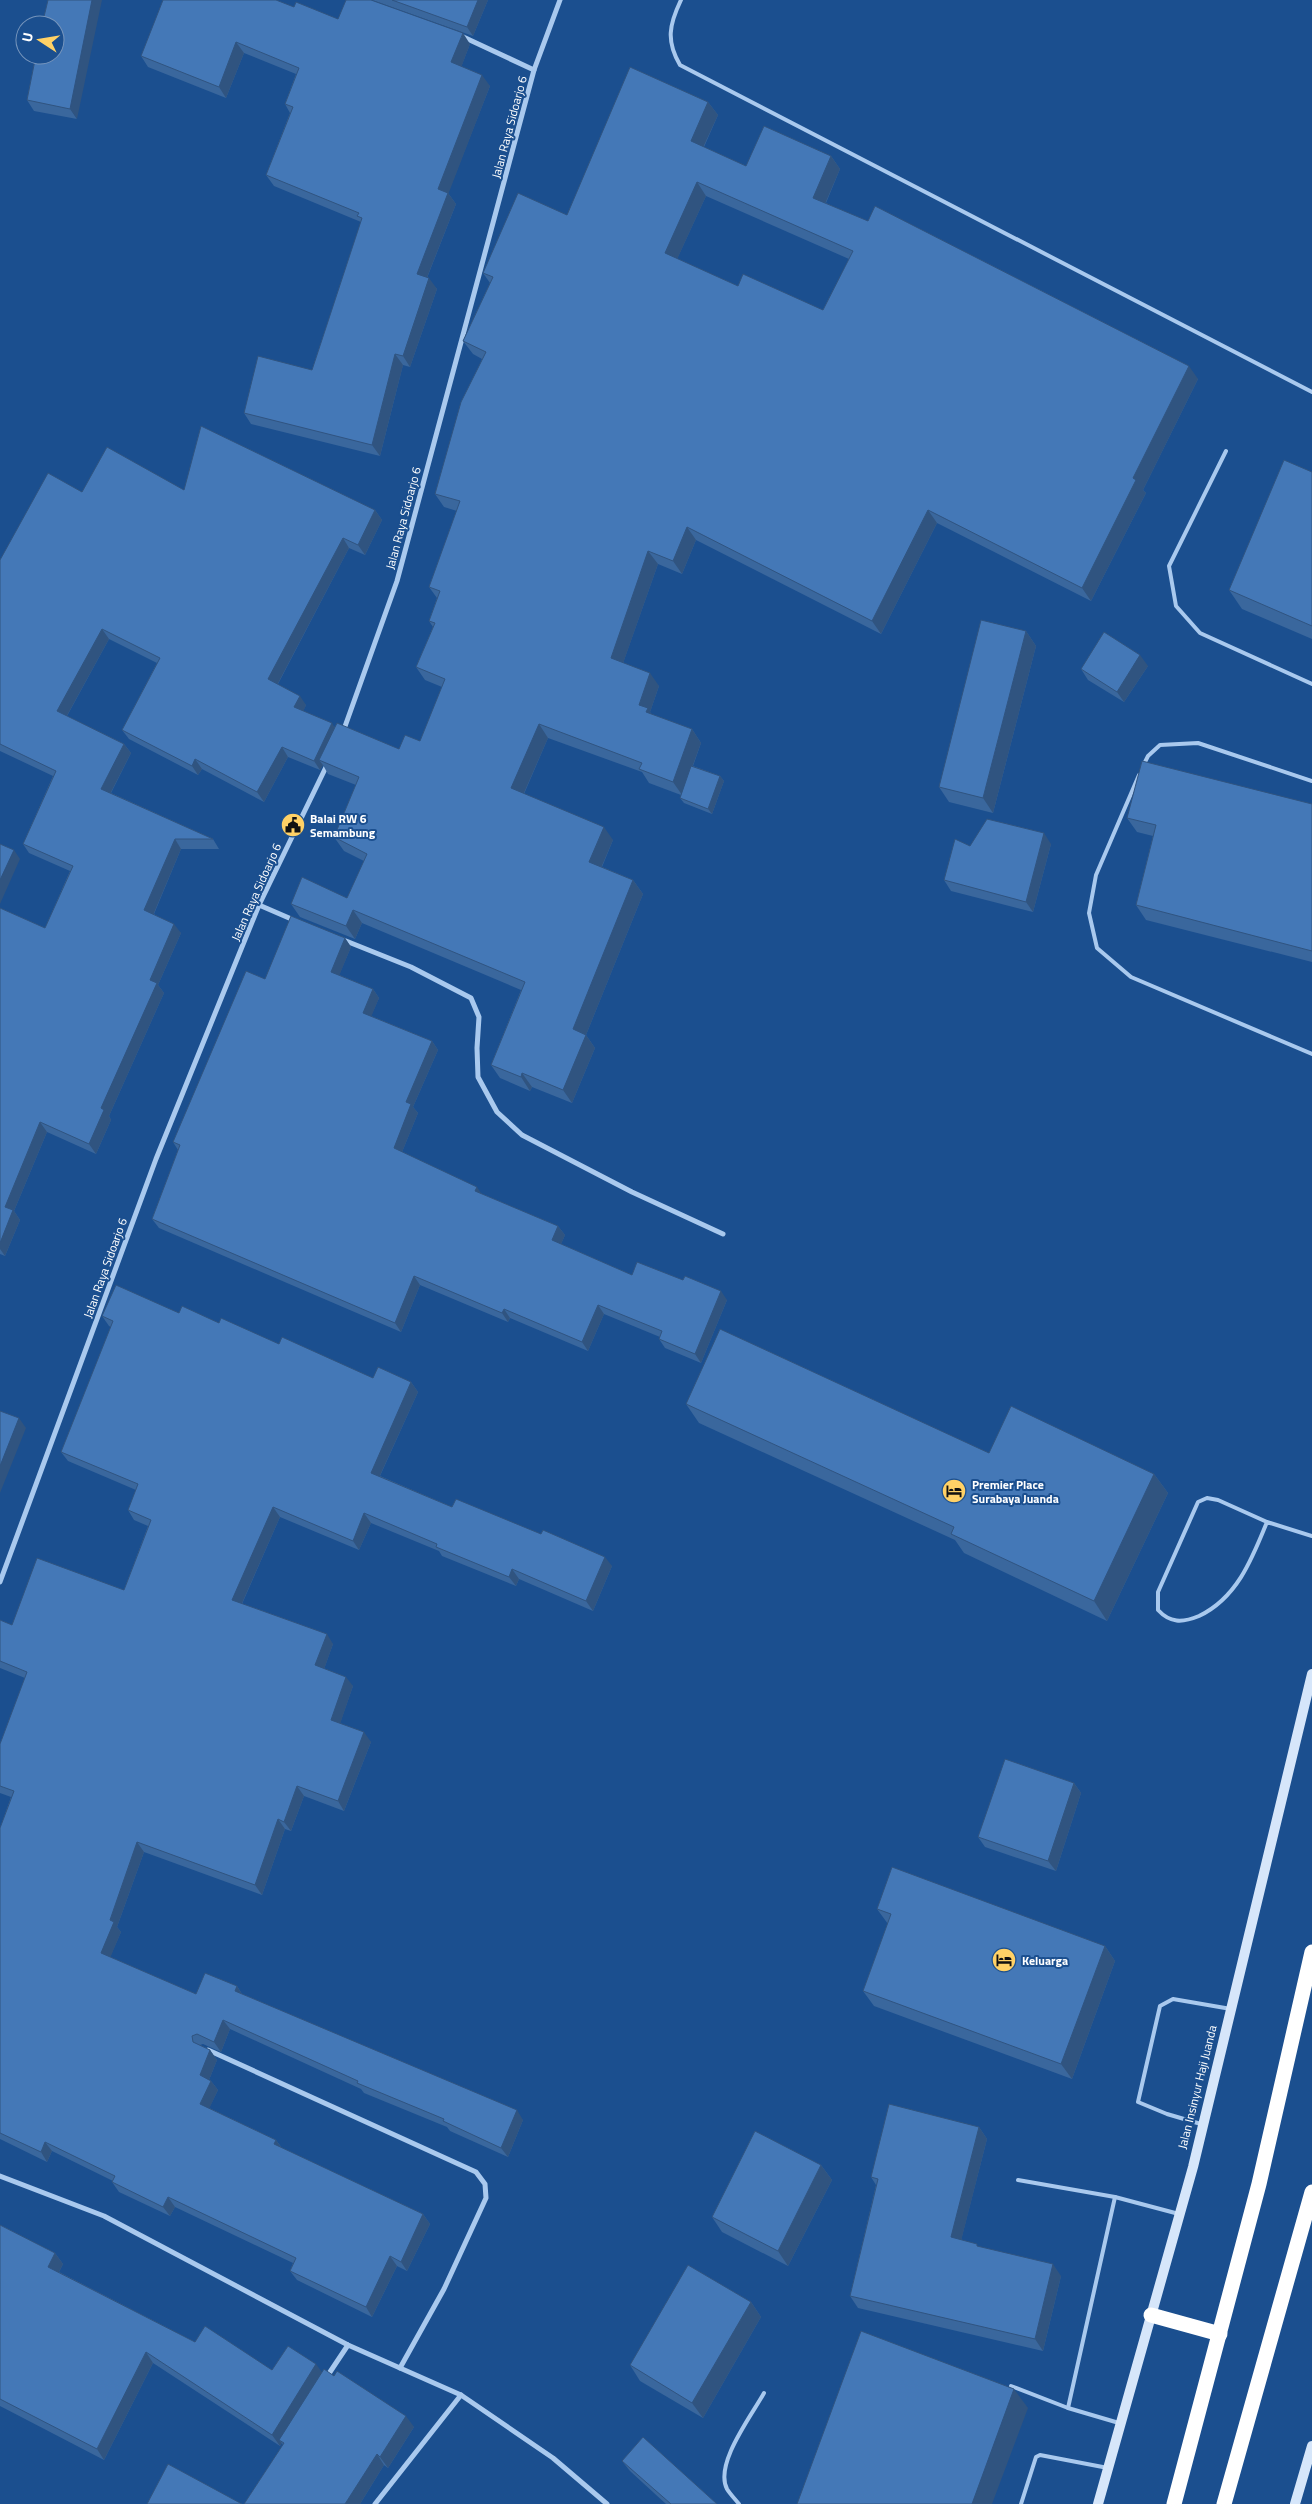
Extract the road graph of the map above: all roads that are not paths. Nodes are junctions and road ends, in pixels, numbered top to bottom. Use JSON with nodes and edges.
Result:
{"nodes":[{"id":1,"x":560,"y":0,"type":"edge"},
{"id":2,"x":681,"y":0,"type":"edge"},
{"id":3,"x":450,"y":32,"type":"edge"},
{"id":4,"x":534,"y":70,"type":"junction"},
{"id":5,"x":1312,"y":392,"type":"edge"},
{"id":6,"x":1226,"y":451,"type":"dead end"},
{"id":7,"x":1312,"y":684,"type":"edge"},
{"id":8,"x":340,"y":738,"type":"edge"},
{"id":9,"x":332,"y":756,"type":"edge"},
{"id":10,"x":1312,"y":781,"type":"edge"},
{"id":11,"x":259,"y":905,"type":"junction"},
{"id":12,"x":304,"y":924,"type":"edge"},
{"id":13,"x":330,"y":935,"type":"edge"},
{"id":14,"x":1312,"y":1054,"type":"edge"},
{"id":15,"x":723,"y":1234,"type":"dead end"},
{"id":16,"x":1267,"y":1522,"type":"junction"},
{"id":17,"x":1312,"y":1536,"type":"edge"},
{"id":18,"x":0,"y":1582,"type":"edge"},
{"id":19,"x":1312,"y":1674,"type":"edge"},
{"id":20,"x":1312,"y":1952,"type":"edge"},
{"id":21,"x":1232,"y":2009,"type":"junction"},
{"id":22,"x":202,"y":2048,"type":"edge"},
{"id":23,"x":1204,"y":2125,"type":"junction"},
{"id":24,"x":0,"y":2176,"type":"edge"},
{"id":25,"x":1018,"y":2180,"type":"dead end"},
{"id":26,"x":1312,"y":2192,"type":"edge"},
{"id":27,"x":1114,"y":2197,"type":"junction"},
{"id":28,"x":1180,"y":2215,"type":"junction"},
{"id":29,"x":1305,"y":2247,"type":"edge"},
{"id":30,"x":1151,"y":2315,"type":"junction"},
{"id":31,"x":1220,"y":2334,"type":"junction"},
{"id":32,"x":348,"y":2345,"type":"junction"},
{"id":33,"x":400,"y":2368,"type":"junction"},
{"id":34,"x":324,"y":2382,"type":"edge"},
{"id":35,"x":1011,"y":2386,"type":"edge"},
{"id":36,"x":764,"y":2393,"type":"dead end"},
{"id":37,"x":461,"y":2395,"type":"junction"},
{"id":38,"x":1068,"y":2408,"type":"junction"},
{"id":39,"x":1120,"y":2424,"type":"junction"},
{"id":40,"x":1312,"y":2446,"type":"edge"},
{"id":41,"x":1108,"y":2468,"type":"junction"},
{"id":42,"x":375,"y":2504,"type":"edge"},
{"id":43,"x":608,"y":2504,"type":"edge"},
{"id":44,"x":739,"y":2504,"type":"edge"},
{"id":45,"x":1021,"y":2504,"type":"edge"},
{"id":46,"x":1098,"y":2504,"type":"edge"},
{"id":47,"x":1174,"y":2504,"type":"edge"},
{"id":48,"x":1224,"y":2504,"type":"edge"},
{"id":49,"x":1295,"y":2504,"type":"edge"}],
"edges":[{"from":1,"to":4,"type":"street","name":"Jalan Raya Sidoarjo 6"},
{"from":2,"to":5,"type":"lane"},
{"from":3,"to":4,"type":"street"},
{"from":4,"to":8,"type":"street","name":"Jalan Raya Sidoarjo 6"},
{"from":6,"to":7,"type":"lane"},
{"from":9,"to":11,"type":"street","name":"Jalan Raya Sidoarjo 6"},
{"from":10,"to":14,"type":"lane"},
{"from":11,"to":12,"type":"street"},
{"from":11,"to":18,"type":"street","name":"Jalan Raya Sidoarjo 6"},
{"from":13,"to":15,"type":"street"},
{"from":16,"to":16,"type":"lane"},
{"from":16,"to":17,"type":"lane"},
{"from":19,"to":21,"type":"street","name":"Jalan Insinyur Haji Juanda"},
{"from":20,"to":31,"type":"highway"},
{"from":21,"to":23,"type":"street","name":"Jalan Insinyur Haji Juanda"},
{"from":21,"to":23,"type":"lane"},
{"from":22,"to":33,"type":"street"},
{"from":23,"to":28,"type":"street","name":"Jalan Insinyur Haji Juanda"},
{"from":24,"to":32,"type":"street"},
{"from":25,"to":27,"type":"lane"},
{"from":26,"to":29,"type":"highway"},
{"from":27,"to":28,"type":"lane"},
{"from":27,"to":38,"type":"lane"},
{"from":28,"to":30,"type":"street","name":"Jalan Insinyur Haji Juanda"},
{"from":29,"to":48,"type":"highway"},
{"from":30,"to":31,"type":"highway"},
{"from":30,"to":39,"type":"street","name":"Jalan Insinyur Haji Juanda"},
{"from":31,"to":47,"type":"highway"},
{"from":32,"to":33,"type":"street"},
{"from":32,"to":34,"type":"street"},
{"from":33,"to":37,"type":"street"},
{"from":35,"to":38,"type":"lane"},
{"from":36,"to":44,"type":"lane"},
{"from":37,"to":42,"type":"street"},
{"from":37,"to":43,"type":"street"},
{"from":38,"to":39,"type":"lane"},
{"from":39,"to":41,"type":"street","name":"Jalan Insinyur Haji Juanda"},
{"from":40,"to":49,"type":"street"},
{"from":41,"to":45,"type":"lane"},
{"from":41,"to":46,"type":"street","name":"Jalan Insinyur Haji Juanda"}]}
